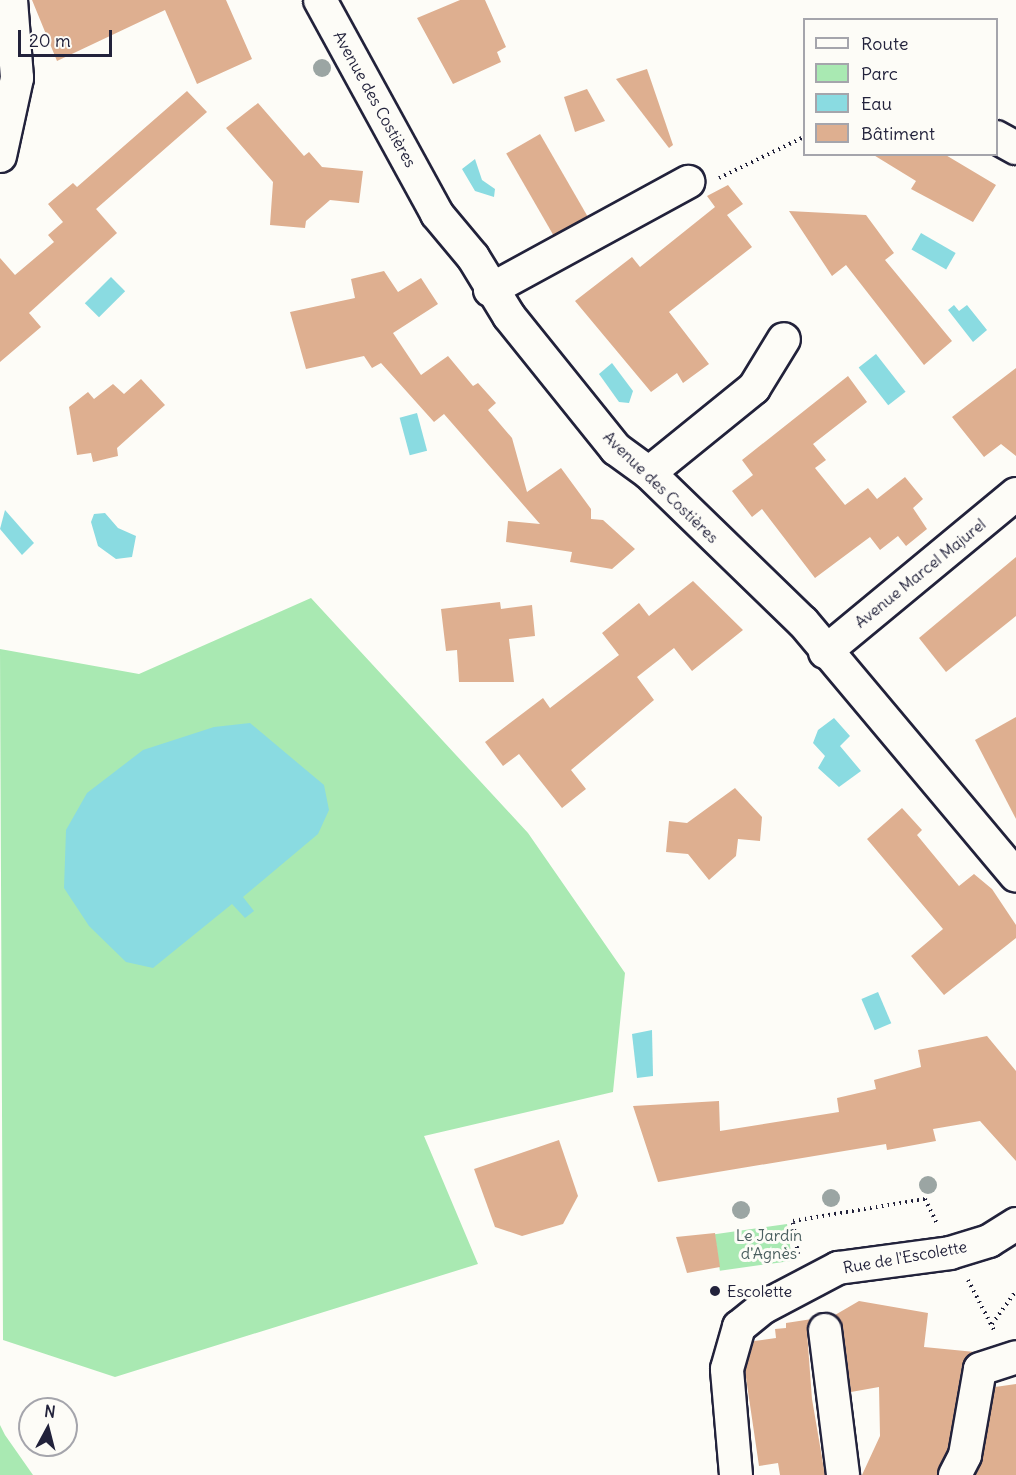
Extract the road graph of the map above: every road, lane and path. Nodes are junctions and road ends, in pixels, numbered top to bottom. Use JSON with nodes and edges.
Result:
{"nodes":[{"id":1,"x":10,"y":0,"type":"edge"},
{"id":2,"x":320,"y":0,"type":"edge"},
{"id":3,"x":803,"y":138,"type":"edge"},
{"id":4,"x":998,"y":138,"type":"edge"},
{"id":5,"x":1016,"y":148,"type":"edge"},
{"id":6,"x":0,"y":156,"type":"edge"},
{"id":7,"x":688,"y":182,"type":"joint"},
{"id":8,"x":490,"y":290,"type":"junction"},
{"id":9,"x":784,"y":339,"type":"dead end"},
{"id":10,"x":649,"y":473,"type":"junction"},
{"id":11,"x":1016,"y":494,"type":"edge"},
{"id":12,"x":825,"y":652,"type":"junction"},
{"id":13,"x":1016,"y":876,"type":"edge"},
{"id":14,"x":1016,"y":1224,"type":"edge"},
{"id":15,"x":950,"y":1253,"type":"junction"},
{"id":16,"x":798,"y":1256,"type":"dead end"},
{"id":17,"x":1016,"y":1291,"type":"edge"},
{"id":18,"x":974,"y":1293,"type":"dead end"},
{"id":19,"x":988,"y":1317,"type":"dead end"},
{"id":20,"x":992,"y":1324,"type":"dead end"},
{"id":21,"x":825,"y":1330,"type":"dead end"},
{"id":22,"x":1016,"y":1357,"type":"edge"},
{"id":23,"x":736,"y":1475,"type":"edge"},
{"id":24,"x":843,"y":1475,"type":"edge"},
{"id":25,"x":955,"y":1475,"type":"edge"}],
"edges":[{"from":1,"to":6,"type":"street"},
{"from":2,"to":8,"type":"street","name":"Avenue des Costières"},
{"from":3,"to":7,"type":"path"},
{"from":4,"to":5,"type":"street"},
{"from":7,"to":8,"type":"street"},
{"from":8,"to":10,"type":"street","name":"Avenue des Costières"},
{"from":9,"to":10,"type":"street"},
{"from":10,"to":12,"type":"street","name":"Avenue des Costières"},
{"from":11,"to":12,"type":"street","name":"Avenue Marcel Majurel"},
{"from":12,"to":13,"type":"street","name":"Avenue des Costières"},
{"from":14,"to":15,"type":"street","name":"Rue de l'Escolette"},
{"from":15,"to":16,"type":"path"},
{"from":15,"to":23,"type":"street","name":"Rue de l'Escolette"},
{"from":17,"to":20,"type":"path"},
{"from":18,"to":19,"type":"path"},
{"from":21,"to":24,"type":"street"},
{"from":22,"to":25,"type":"street"}]}
